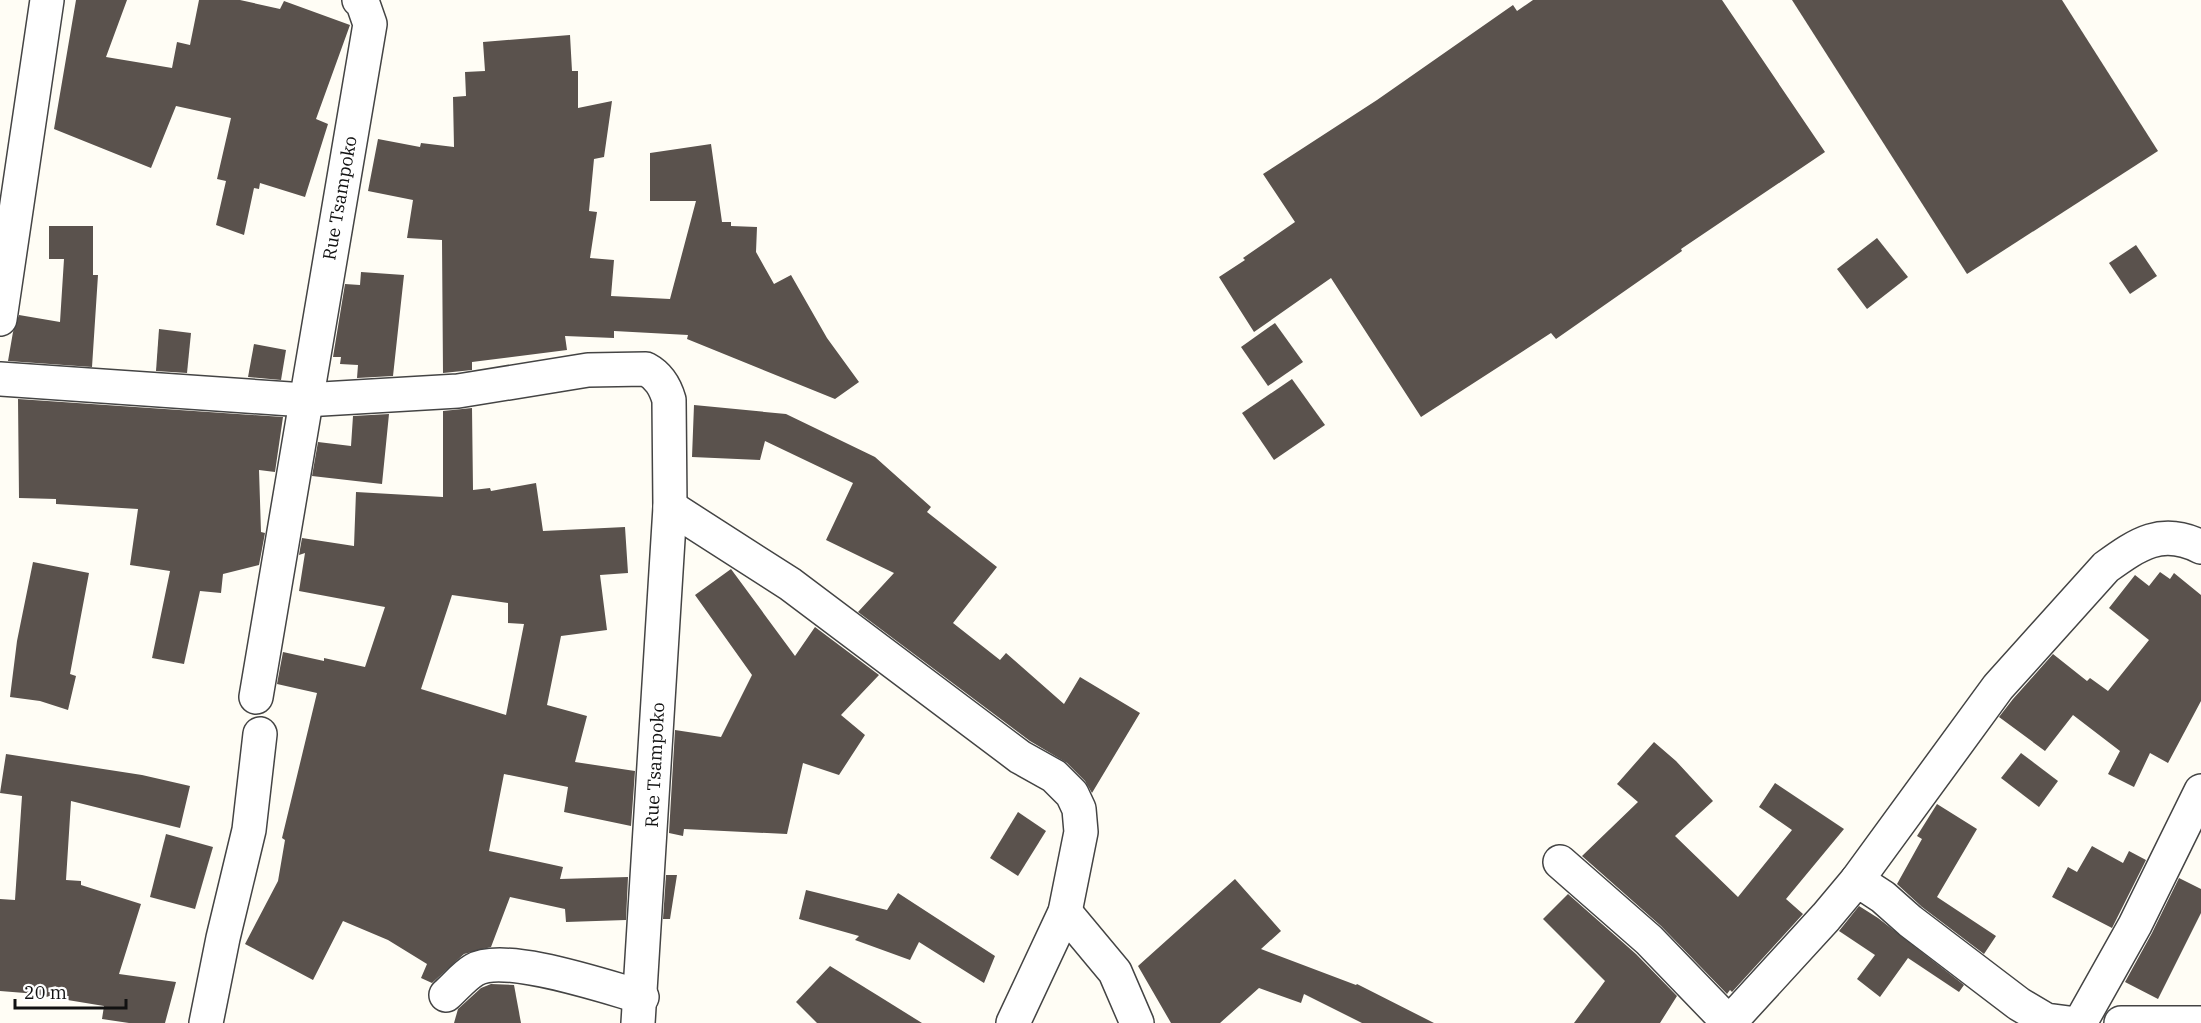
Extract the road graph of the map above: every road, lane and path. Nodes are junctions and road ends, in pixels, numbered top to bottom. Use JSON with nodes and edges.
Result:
{"nodes":[{"id":1,"x":47,"y":0,"type":"edge"},
{"id":2,"x":359,"y":0,"type":"edge"},
{"id":3,"x":0,"y":319,"type":"edge"},
{"id":4,"x":0,"y":379,"type":"edge"},
{"id":5,"x":305,"y":400,"type":"junction"},
{"id":6,"x":670,"y":507,"type":"junction"},
{"id":7,"x":2201,"y":547,"type":"edge"},
{"id":8,"x":256,"y":697,"type":"dead end"},
{"id":9,"x":260,"y":734,"type":"dead end"},
{"id":10,"x":2201,"y":791,"type":"edge"},
{"id":11,"x":1560,"y":862,"type":"dead end"},
{"id":12,"x":1857,"y":880,"type":"junction"},
{"id":13,"x":1065,"y":912,"type":"junction"},
{"id":14,"x":446,"y":995,"type":"dead end"},
{"id":15,"x":640,"y":1010,"type":"edge"},
{"id":16,"x":206,"y":1023,"type":"edge"},
{"id":17,"x":1013,"y":1023,"type":"edge"},
{"id":18,"x":1137,"y":1023,"type":"edge"},
{"id":19,"x":2069,"y":1023,"type":"edge"},
{"id":20,"x":2080,"y":1023,"type":"edge"},
{"id":21,"x":2121,"y":1023,"type":"edge"},
{"id":22,"x":2201,"y":1023,"type":"edge"}],
"edges":[{"from":1,"to":3,"type":"street"},
{"from":2,"to":5,"type":"street","name":"Rue Tsampoko"},
{"from":4,"to":5,"type":"street"},
{"from":5,"to":6,"type":"street","name":"Rue Tsampoko"},
{"from":5,"to":8,"type":"street","name":"Rue Tsampoko"},
{"from":6,"to":13,"type":"street"},
{"from":6,"to":15,"type":"street","name":"Rue Tsampoko"},
{"from":7,"to":12,"type":"street"},
{"from":9,"to":16,"type":"street"},
{"from":10,"to":20,"type":"street"},
{"from":11,"to":12,"type":"street"},
{"from":12,"to":19,"type":"street"},
{"from":13,"to":17,"type":"street"},
{"from":13,"to":18,"type":"street"},
{"from":14,"to":15,"type":"street"},
{"from":21,"to":22,"type":"street"}]}
